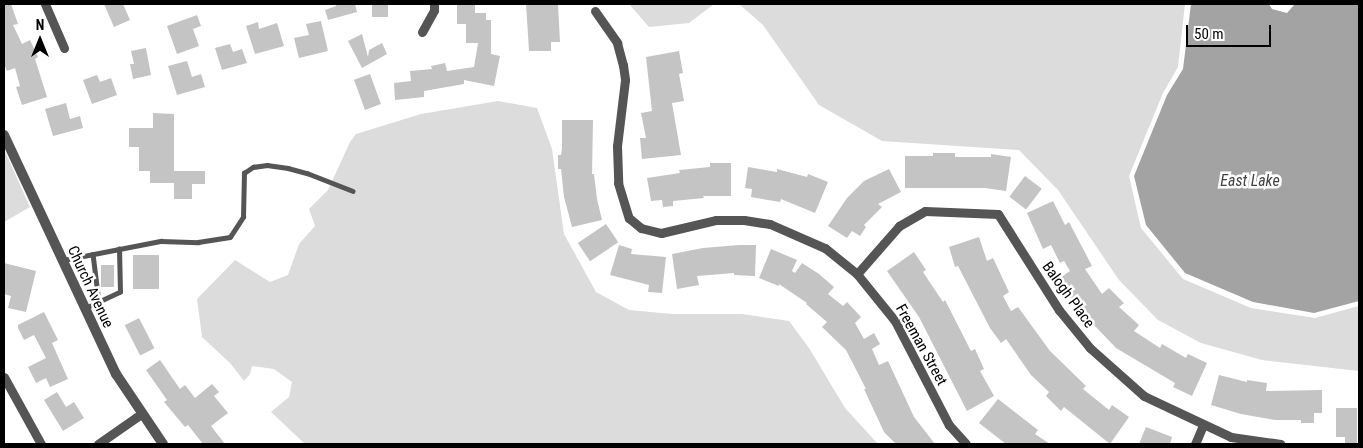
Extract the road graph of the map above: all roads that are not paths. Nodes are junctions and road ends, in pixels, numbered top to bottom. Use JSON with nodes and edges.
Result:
{"nodes":[{"id":1,"x":45,"y":4,"type":"edge"},
{"id":2,"x":434,"y":4,"type":"edge"},
{"id":3,"x":595,"y":12,"type":"dead end"},
{"id":4,"x":422,"y":32,"type":"dead end"},
{"id":5,"x":64,"y":48,"type":"dead end"},
{"id":6,"x":4,"y":135,"type":"edge"},
{"id":7,"x":353,"y":191,"type":"dead end"},
{"id":8,"x":119,"y":249,"type":"junction"},
{"id":9,"x":93,"y":254,"type":"junction"},
{"id":10,"x":61,"y":260,"type":"junction"},
{"id":11,"x":857,"y":274,"type":"junction"},
{"id":12,"x":99,"y":302,"type":"junction"},
{"id":13,"x":84,"y":309,"type":"junction"},
{"id":14,"x":4,"y":377,"type":"edge"},
{"id":15,"x":141,"y":414,"type":"junction"},
{"id":16,"x":1203,"y":425,"type":"junction"},
{"id":17,"x":41,"y":444,"type":"edge"},
{"id":18,"x":98,"y":444,"type":"edge"},
{"id":19,"x":163,"y":444,"type":"edge"},
{"id":20,"x":966,"y":444,"type":"edge"},
{"id":21,"x":1195,"y":444,"type":"edge"},
{"id":22,"x":1281,"y":444,"type":"edge"}],
"edges":[{"from":1,"to":5,"type":"street"},
{"from":2,"to":4,"type":"street"},
{"from":3,"to":11,"type":"street","name":"Freeman Street"},
{"from":6,"to":10,"type":"street","name":"Church Avenue"},
{"from":7,"to":8,"type":"lane"},
{"from":8,"to":9,"type":"lane"},
{"from":8,"to":12,"type":"lane"},
{"from":9,"to":10,"type":"lane"},
{"from":9,"to":12,"type":"lane"},
{"from":10,"to":13,"type":"street","name":"Church Avenue"},
{"from":11,"to":16,"type":"street","name":"Balogh Place"},
{"from":11,"to":20,"type":"street","name":"Freeman Street"},
{"from":12,"to":13,"type":"lane"},
{"from":13,"to":15,"type":"street","name":"Church Avenue"},
{"from":14,"to":17,"type":"street"},
{"from":15,"to":18,"type":"street"},
{"from":15,"to":19,"type":"street","name":"Church Avenue"},
{"from":16,"to":21,"type":"street"},
{"from":16,"to":22,"type":"street","name":"Balogh Place"}]}
